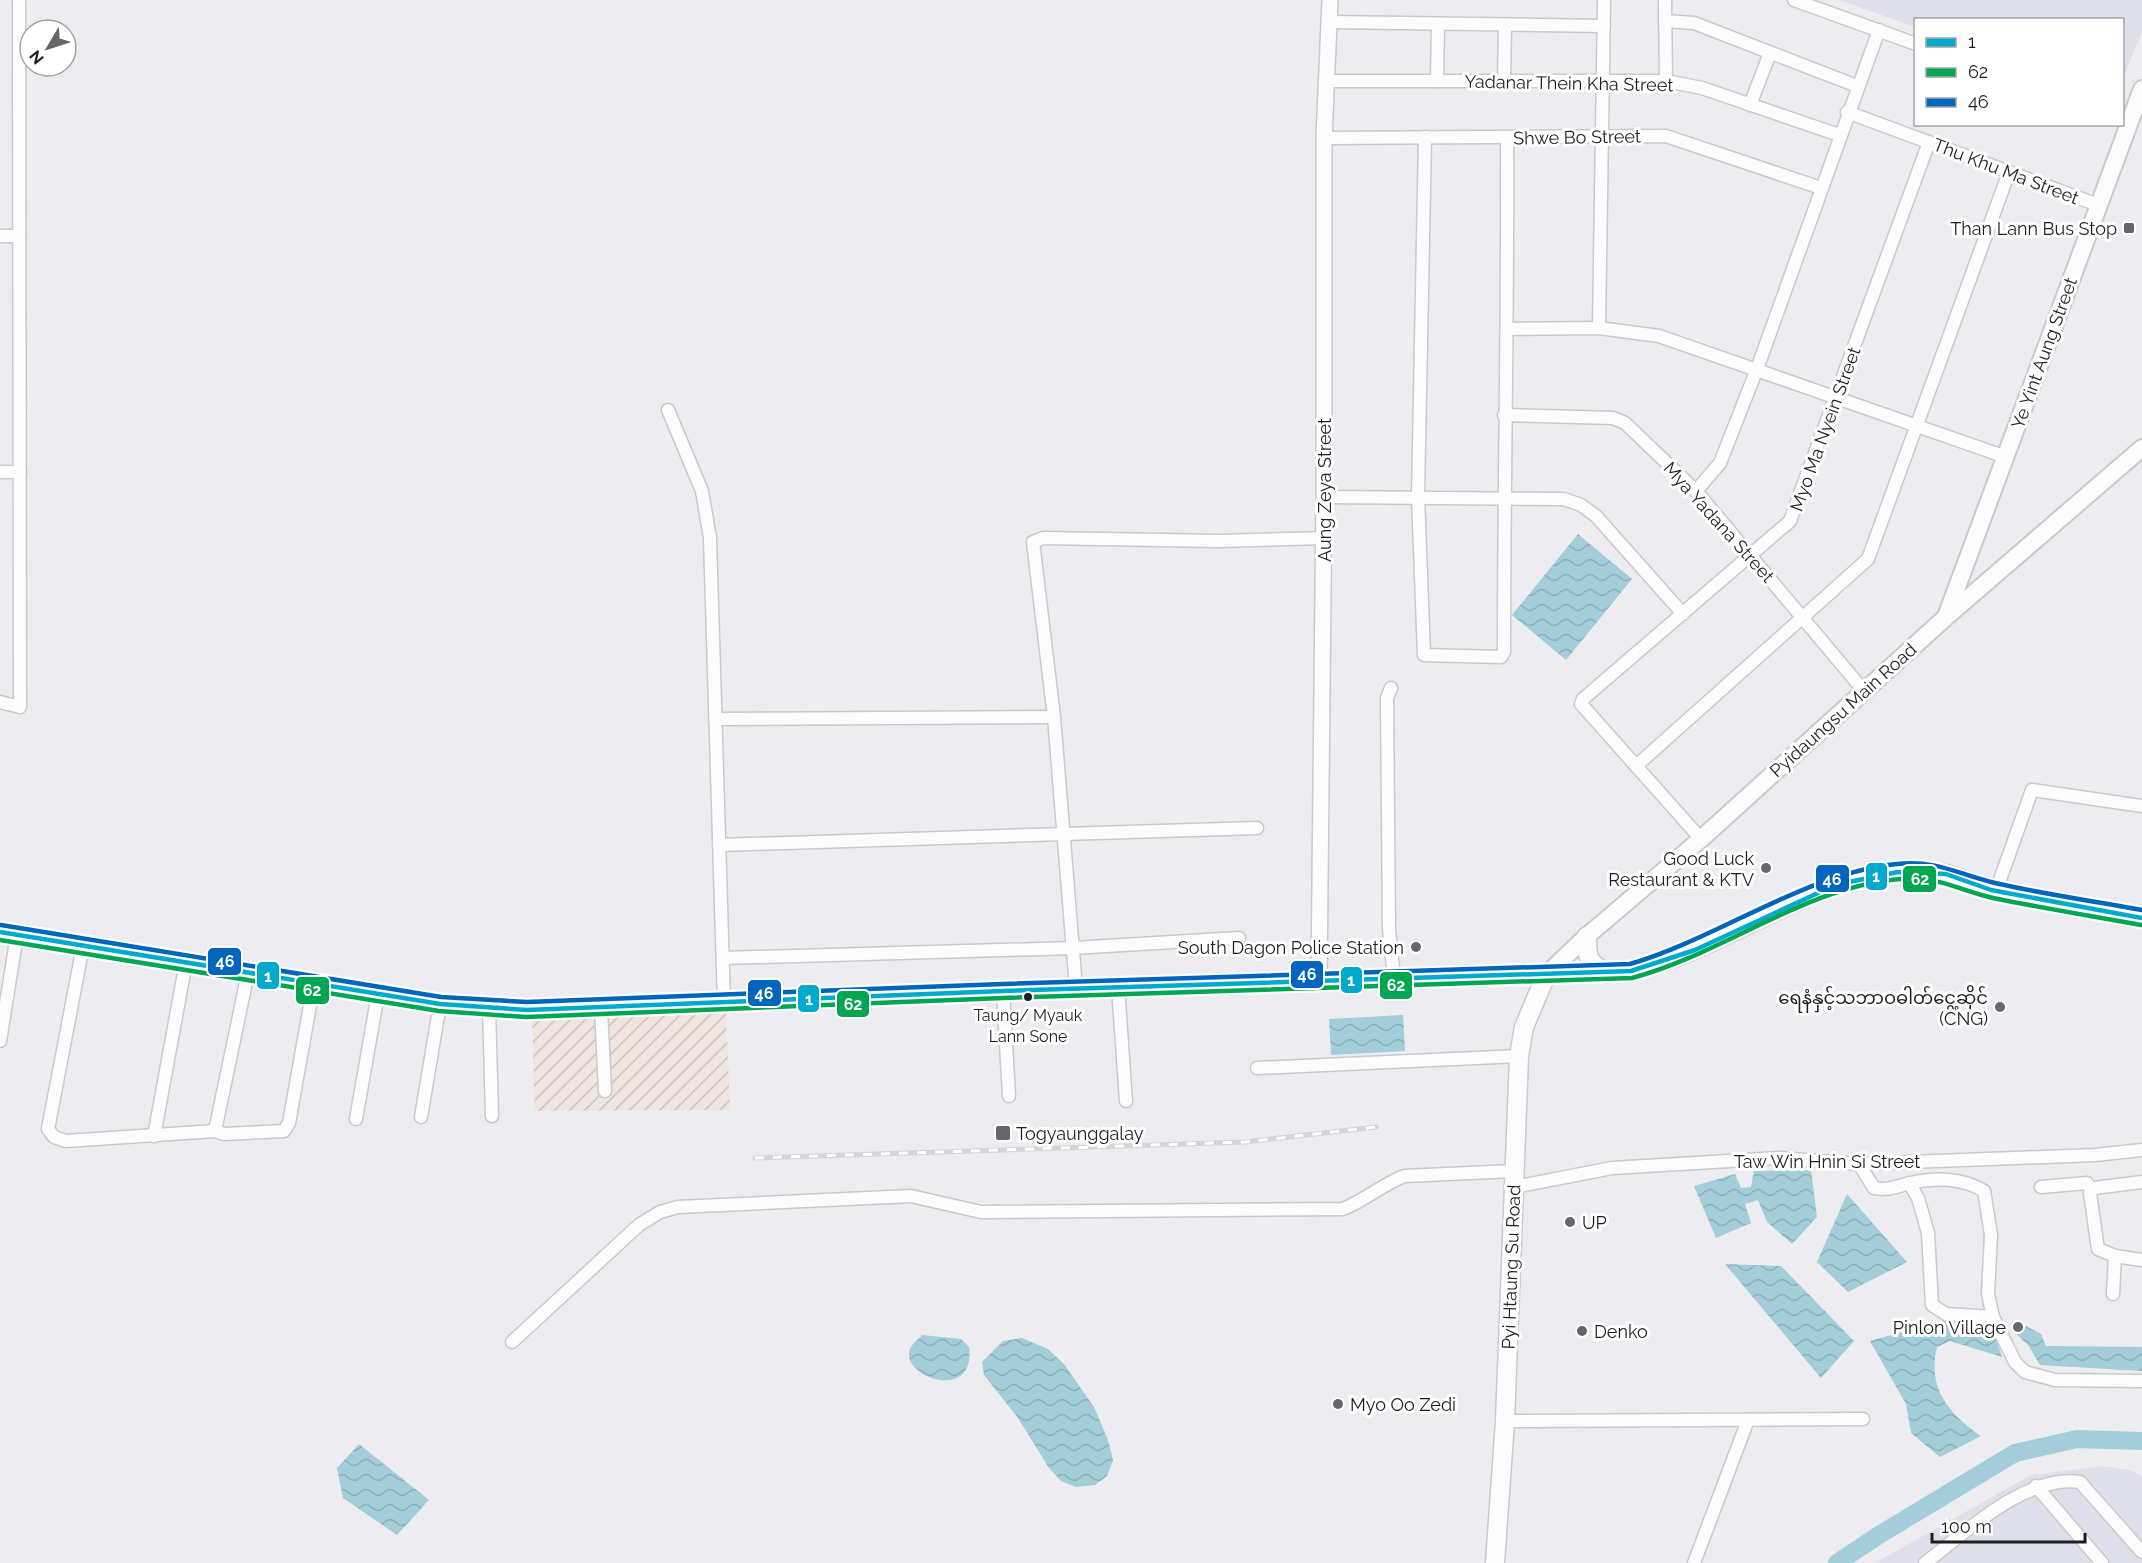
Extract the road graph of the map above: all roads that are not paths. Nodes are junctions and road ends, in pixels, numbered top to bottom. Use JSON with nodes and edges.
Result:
{"nodes":[{"id":1,"x":19,"y":0,"type":"edge"},
{"id":2,"x":1330,"y":0,"type":"edge"},
{"id":3,"x":1604,"y":0,"type":"edge"},
{"id":4,"x":1665,"y":0,"type":"edge"},
{"id":5,"x":1794,"y":0,"type":"edge"},
{"id":6,"x":1665,"y":21,"type":"junction"},
{"id":7,"x":1330,"y":22,"type":"junction"},
{"id":8,"x":1438,"y":24,"type":"junction"},
{"id":9,"x":1505,"y":25,"type":"junction"},
{"id":10,"x":1604,"y":26,"type":"junction"},
{"id":11,"x":1878,"y":30,"type":"junction"},
{"id":12,"x":1914,"y":43,"type":"edge"},
{"id":13,"x":1770,"y":53,"type":"junction"},
{"id":14,"x":1603,"y":80,"type":"junction"},
{"id":15,"x":1326,"y":81,"type":"junction"},
{"id":16,"x":1437,"y":81,"type":"junction"},
{"id":17,"x":1504,"y":81,"type":"junction"},
{"id":18,"x":1666,"y":81,"type":"junction"},
{"id":19,"x":1857,"y":86,"type":"junction"},
{"id":20,"x":2142,"y":89,"type":"edge"},
{"id":21,"x":1750,"y":105,"type":"junction"},
{"id":22,"x":1847,"y":111,"type":"junction"},
{"id":23,"x":2126,"y":119,"type":"edge"},
{"id":24,"x":2124,"y":126,"type":"edge"},
{"id":25,"x":1839,"y":135,"type":"junction"},
{"id":26,"x":1601,"y":136,"type":"junction"},
{"id":27,"x":1425,"y":137,"type":"junction"},
{"id":28,"x":1507,"y":137,"type":"junction"},
{"id":29,"x":1324,"y":138,"type":"junction"},
{"id":30,"x":1929,"y":142,"type":"junction"},
{"id":31,"x":2008,"y":172,"type":"junction"},
{"id":32,"x":1821,"y":188,"type":"junction"},
{"id":33,"x":2098,"y":205,"type":"junction"},
{"id":34,"x":0,"y":236,"type":"edge"},
{"id":35,"x":19,"y":236,"type":"junction"},
{"id":36,"x":1599,"y":328,"type":"junction"},
{"id":37,"x":1509,"y":330,"type":"junction"},
{"id":38,"x":1757,"y":369,"type":"junction"},
{"id":39,"x":1836,"y":399,"type":"junction"},
{"id":40,"x":668,"y":410,"type":"dead end"},
{"id":41,"x":1504,"y":416,"type":"junction"},
{"id":42,"x":1916,"y":426,"type":"junction"},
{"id":43,"x":2142,"y":448,"type":"edge"},
{"id":44,"x":2006,"y":457,"type":"junction"},
{"id":45,"x":0,"y":472,"type":"edge"},
{"id":46,"x":20,"y":472,"type":"junction"},
{"id":47,"x":1696,"y":491,"type":"junction"},
{"id":48,"x":1418,"y":496,"type":"junction"},
{"id":49,"x":1504,"y":496,"type":"junction"},
{"id":50,"x":1324,"y":497,"type":"junction"},
{"id":51,"x":1324,"y":538,"type":"junction"},
{"id":52,"x":1750,"y":555,"type":"junction"},
{"id":53,"x":1683,"y":614,"type":"junction"},
{"id":54,"x":1802,"y":616,"type":"junction"},
{"id":55,"x":1945,"y":618,"type":"junction"},
{"id":56,"x":1391,"y":688,"type":"dead end"},
{"id":57,"x":1864,"y":691,"type":"junction"},
{"id":58,"x":0,"y":702,"type":"edge"},
{"id":59,"x":1054,"y":717,"type":"junction"},
{"id":60,"x":716,"y":719,"type":"junction"},
{"id":61,"x":1636,"y":766,"type":"junction"},
{"id":62,"x":2142,"y":806,"type":"edge"},
{"id":63,"x":1257,"y":828,"type":"dead end"},
{"id":64,"x":1064,"y":835,"type":"junction"},
{"id":65,"x":1701,"y":839,"type":"junction"},
{"id":66,"x":719,"y":845,"type":"junction"},
{"id":67,"x":1996,"y":891,"type":"junction"},
{"id":68,"x":2142,"y":918,"type":"edge"},
{"id":69,"x":9,"y":934,"type":"edge"},
{"id":70,"x":1587,"y":936,"type":"junction"},
{"id":71,"x":1239,"y":938,"type":"dead end"},
{"id":72,"x":83,"y":946,"type":"junction"},
{"id":73,"x":1073,"y":948,"type":"junction"},
{"id":74,"x":723,"y":958,"type":"junction"},
{"id":75,"x":186,"y":962,"type":"junction"},
{"id":76,"x":248,"y":973,"type":"junction"},
{"id":77,"x":1607,"y":973,"type":"junction"},
{"id":78,"x":1546,"y":975,"type":"junction"},
{"id":79,"x":1394,"y":978,"type":"junction"},
{"id":80,"x":1319,"y":980,"type":"junction"},
{"id":81,"x":314,"y":983,"type":"junction"},
{"id":82,"x":1118,"y":987,"type":"junction"},
{"id":83,"x":1076,"y":988,"type":"junction"},
{"id":84,"x":1003,"y":991,"type":"junction"},
{"id":85,"x":378,"y":994,"type":"junction"},
{"id":86,"x":440,"y":1004,"type":"junction"},
{"id":87,"x":724,"y":1004,"type":"junction"},
{"id":88,"x":489,"y":1007,"type":"junction"},
{"id":89,"x":601,"y":1009,"type":"junction"},
{"id":90,"x":0,"y":1041,"type":"edge"},
{"id":91,"x":1519,"y":1056,"type":"junction"},
{"id":92,"x":1257,"y":1068,"type":"dead end"},
{"id":93,"x":605,"y":1091,"type":"dead end"},
{"id":94,"x":1009,"y":1096,"type":"dead end"},
{"id":95,"x":1126,"y":1101,"type":"dead end"},
{"id":96,"x":492,"y":1116,"type":"dead end"},
{"id":97,"x":421,"y":1117,"type":"dead end"},
{"id":98,"x":356,"y":1119,"type":"dead end"},
{"id":99,"x":216,"y":1131,"type":"junction"},
{"id":100,"x":154,"y":1136,"type":"junction"},
{"id":101,"x":2142,"y":1150,"type":"edge"},
{"id":102,"x":1859,"y":1164,"type":"junction"},
{"id":103,"x":1514,"y":1179,"type":"junction"},
{"id":104,"x":2142,"y":1182,"type":"edge"},
{"id":105,"x":1909,"y":1183,"type":"junction"},
{"id":106,"x":2041,"y":1187,"type":"dead end"},
{"id":107,"x":2092,"y":1190,"type":"junction"},
{"id":108,"x":2115,"y":1256,"type":"junction"},
{"id":109,"x":2142,"y":1260,"type":"edge"},
{"id":110,"x":2113,"y":1294,"type":"dead end"},
{"id":111,"x":1993,"y":1317,"type":"junction"},
{"id":112,"x":512,"y":1342,"type":"dead end"},
{"id":113,"x":2142,"y":1381,"type":"edge"},
{"id":114,"x":1863,"y":1419,"type":"dead end"},
{"id":115,"x":1748,"y":1420,"type":"junction"},
{"id":116,"x":1505,"y":1421,"type":"junction"},
{"id":117,"x":2036,"y":1486,"type":"junction"},
{"id":118,"x":2142,"y":1552,"type":"edge"},
{"id":119,"x":1495,"y":1563,"type":"edge"},
{"id":120,"x":1694,"y":1563,"type":"edge"},
{"id":121,"x":1925,"y":1563,"type":"edge"},
{"id":122,"x":2102,"y":1563,"type":"edge"}],
"edges":[{"from":1,"to":35,"type":"street"},
{"from":2,"to":7,"type":"street","name":"Aung Zeya Street"},
{"from":3,"to":10,"type":"street"},
{"from":4,"to":6,"type":"street"},
{"from":5,"to":11,"type":"street"},
{"from":6,"to":13,"type":"street"},
{"from":6,"to":18,"type":"street"},
{"from":7,"to":8,"type":"street"},
{"from":7,"to":15,"type":"street","name":"Aung Zeya Street"},
{"from":8,"to":9,"type":"street"},
{"from":8,"to":16,"type":"street"},
{"from":9,"to":10,"type":"street"},
{"from":9,"to":17,"type":"street"},
{"from":10,"to":14,"type":"street"},
{"from":11,"to":12,"type":"street"},
{"from":11,"to":19,"type":"street"},
{"from":13,"to":19,"type":"street"},
{"from":13,"to":21,"type":"street"},
{"from":14,"to":17,"type":"street","name":"Yadanar Thein Kha Street"},
{"from":14,"to":18,"type":"street","name":"Yadanar Thein Kha Street"},
{"from":14,"to":26,"type":"street"},
{"from":15,"to":16,"type":"street","name":"Yadanar Thein Kha Street"},
{"from":15,"to":29,"type":"street","name":"Aung Zeya Street"},
{"from":16,"to":17,"type":"street","name":"Yadanar Thein Kha Street"},
{"from":18,"to":21,"type":"street","name":"Yadanar Thein Kha Street"},
{"from":19,"to":22,"type":"street"},
{"from":20,"to":23,"type":"main road","name":"Ye Yint Aung Street"},
{"from":21,"to":25,"type":"street","name":"Yadanar Thein Kha Street"},
{"from":22,"to":25,"type":"street"},
{"from":22,"to":30,"type":"street","name":"Thu Khu Ma Street"},
{"from":24,"to":33,"type":"main road","name":"Ye Yint Aung Street"},
{"from":25,"to":32,"type":"street"},
{"from":26,"to":28,"type":"street","name":"Shwe Bo Street"},
{"from":26,"to":32,"type":"street","name":"Shwe Bo Street"},
{"from":26,"to":36,"type":"street"},
{"from":27,"to":28,"type":"street","name":"Shwe Bo Street"},
{"from":27,"to":29,"type":"street","name":"Shwe Bo Street"},
{"from":27,"to":48,"type":"street"},
{"from":28,"to":37,"type":"street"},
{"from":29,"to":50,"type":"street","name":"Aung Zeya Street"},
{"from":30,"to":31,"type":"street","name":"Thu Khu Ma Street"},
{"from":30,"to":39,"type":"street","name":"Myo Ma Nyein Street"},
{"from":31,"to":33,"type":"street","name":"Thu Khu Ma Street"},
{"from":31,"to":42,"type":"street"},
{"from":32,"to":38,"type":"street"},
{"from":33,"to":44,"type":"main road","name":"Ye Yint Aung Street"},
{"from":34,"to":35,"type":"street"},
{"from":35,"to":46,"type":"street"},
{"from":36,"to":37,"type":"street"},
{"from":36,"to":38,"type":"street"},
{"from":37,"to":41,"type":"street"},
{"from":38,"to":39,"type":"street"},
{"from":38,"to":47,"type":"street"},
{"from":39,"to":42,"type":"street"},
{"from":39,"to":52,"type":"street","name":"Myo Ma Nyein Street"},
{"from":40,"to":60,"type":"street"},
{"from":41,"to":47,"type":"street","name":"Mya Yadana Street"},
{"from":41,"to":49,"type":"street"},
{"from":42,"to":44,"type":"street"},
{"from":42,"to":54,"type":"street"},
{"from":43,"to":55,"type":"main road","name":"Pyidaungsu Main Road"},
{"from":44,"to":55,"type":"main road","name":"Ye Yint Aung Street"},
{"from":45,"to":46,"type":"street"},
{"from":46,"to":58,"type":"street"},
{"from":47,"to":52,"type":"street","name":"Mya Yadana Street"},
{"from":48,"to":49,"type":"street"},
{"from":48,"to":49,"type":"street"},
{"from":48,"to":50,"type":"street"},
{"from":49,"to":53,"type":"street"},
{"from":50,"to":51,"type":"street","name":"Aung Zeya Street"},
{"from":51,"to":59,"type":"street"},
{"from":51,"to":80,"type":"street","name":"Aung Zeya Street"},
{"from":52,"to":53,"type":"street","name":"Myo Ma Nyein Street"},
{"from":52,"to":54,"type":"street","name":"Mya Yadana Street"},
{"from":53,"to":61,"type":"street","name":"Myo Ma Nyein Street"},
{"from":54,"to":57,"type":"street","name":"Mya Yadana Street"},
{"from":54,"to":61,"type":"street"},
{"from":55,"to":57,"type":"main road","name":"Pyidaungsu Main Road"},
{"from":56,"to":79,"type":"street"},
{"from":57,"to":65,"type":"main road","name":"Pyidaungsu Main Road"},
{"from":59,"to":60,"type":"street"},
{"from":59,"to":64,"type":"street"},
{"from":60,"to":66,"type":"street"},
{"from":61,"to":65,"type":"street"},
{"from":62,"to":67,"type":"street"},
{"from":63,"to":64,"type":"street"},
{"from":64,"to":66,"type":"street"},
{"from":64,"to":73,"type":"street"},
{"from":65,"to":70,"type":"main road","name":"Pyidaungsu Main Road"},
{"from":66,"to":74,"type":"street"},
{"from":67,"to":68,"type":"main road"},
{"from":67,"to":77,"type":"main road"},
{"from":69,"to":72,"type":"main road"},
{"from":69,"to":90,"type":"street"},
{"from":70,"to":77,"type":"main road"},
{"from":70,"to":78,"type":"main road","name":"Pyidaungsu Main Road"},
{"from":71,"to":73,"type":"street"},
{"from":72,"to":75,"type":"main road"},
{"from":72,"to":100,"type":"street"},
{"from":73,"to":74,"type":"street"},
{"from":73,"to":83,"type":"street"},
{"from":74,"to":87,"type":"street"},
{"from":75,"to":76,"type":"main road"},
{"from":75,"to":100,"type":"street"},
{"from":76,"to":81,"type":"main road"},
{"from":76,"to":99,"type":"street"},
{"from":77,"to":78,"type":"main road"},
{"from":78,"to":79,"type":"main road"},
{"from":78,"to":91,"type":"main road","name":"Pyi Htaung Su Road"},
{"from":79,"to":80,"type":"main road"},
{"from":80,"to":82,"type":"main road"},
{"from":81,"to":85,"type":"main road"},
{"from":81,"to":99,"type":"street"},
{"from":82,"to":83,"type":"main road"},
{"from":82,"to":95,"type":"street"},
{"from":83,"to":84,"type":"main road"},
{"from":84,"to":87,"type":"main road"},
{"from":84,"to":94,"type":"street"},
{"from":85,"to":86,"type":"main road"},
{"from":85,"to":98,"type":"street"},
{"from":86,"to":88,"type":"main road"},
{"from":86,"to":97,"type":"street"},
{"from":87,"to":89,"type":"main road"},
{"from":88,"to":89,"type":"main road"},
{"from":88,"to":96,"type":"street"},
{"from":89,"to":93,"type":"street"},
{"from":91,"to":92,"type":"street"},
{"from":91,"to":103,"type":"main road","name":"Pyi Htaung Su Road"},
{"from":99,"to":100,"type":"street"},
{"from":101,"to":102,"type":"street","name":"Taw Win Hnin Si Street"},
{"from":102,"to":103,"type":"street","name":"Taw Win Hnin Si Street"},
{"from":102,"to":105,"type":"street"},
{"from":103,"to":112,"type":"street","name":"Taw Win Hnin Si Street"},
{"from":103,"to":116,"type":"main road","name":"Pyi Htaung Su Road"},
{"from":104,"to":107,"type":"street"},
{"from":105,"to":111,"type":"street"},
{"from":105,"to":111,"type":"street"},
{"from":106,"to":107,"type":"street"},
{"from":107,"to":108,"type":"street"},
{"from":108,"to":109,"type":"street"},
{"from":108,"to":110,"type":"street"},
{"from":111,"to":113,"type":"street"},
{"from":114,"to":115,"type":"street"},
{"from":115,"to":116,"type":"street"},
{"from":115,"to":120,"type":"street"},
{"from":116,"to":119,"type":"main road","name":"Pyi Htaung Su Road"},
{"from":117,"to":118,"type":"street"},
{"from":117,"to":121,"type":"street"},
{"from":117,"to":122,"type":"street"}]}
